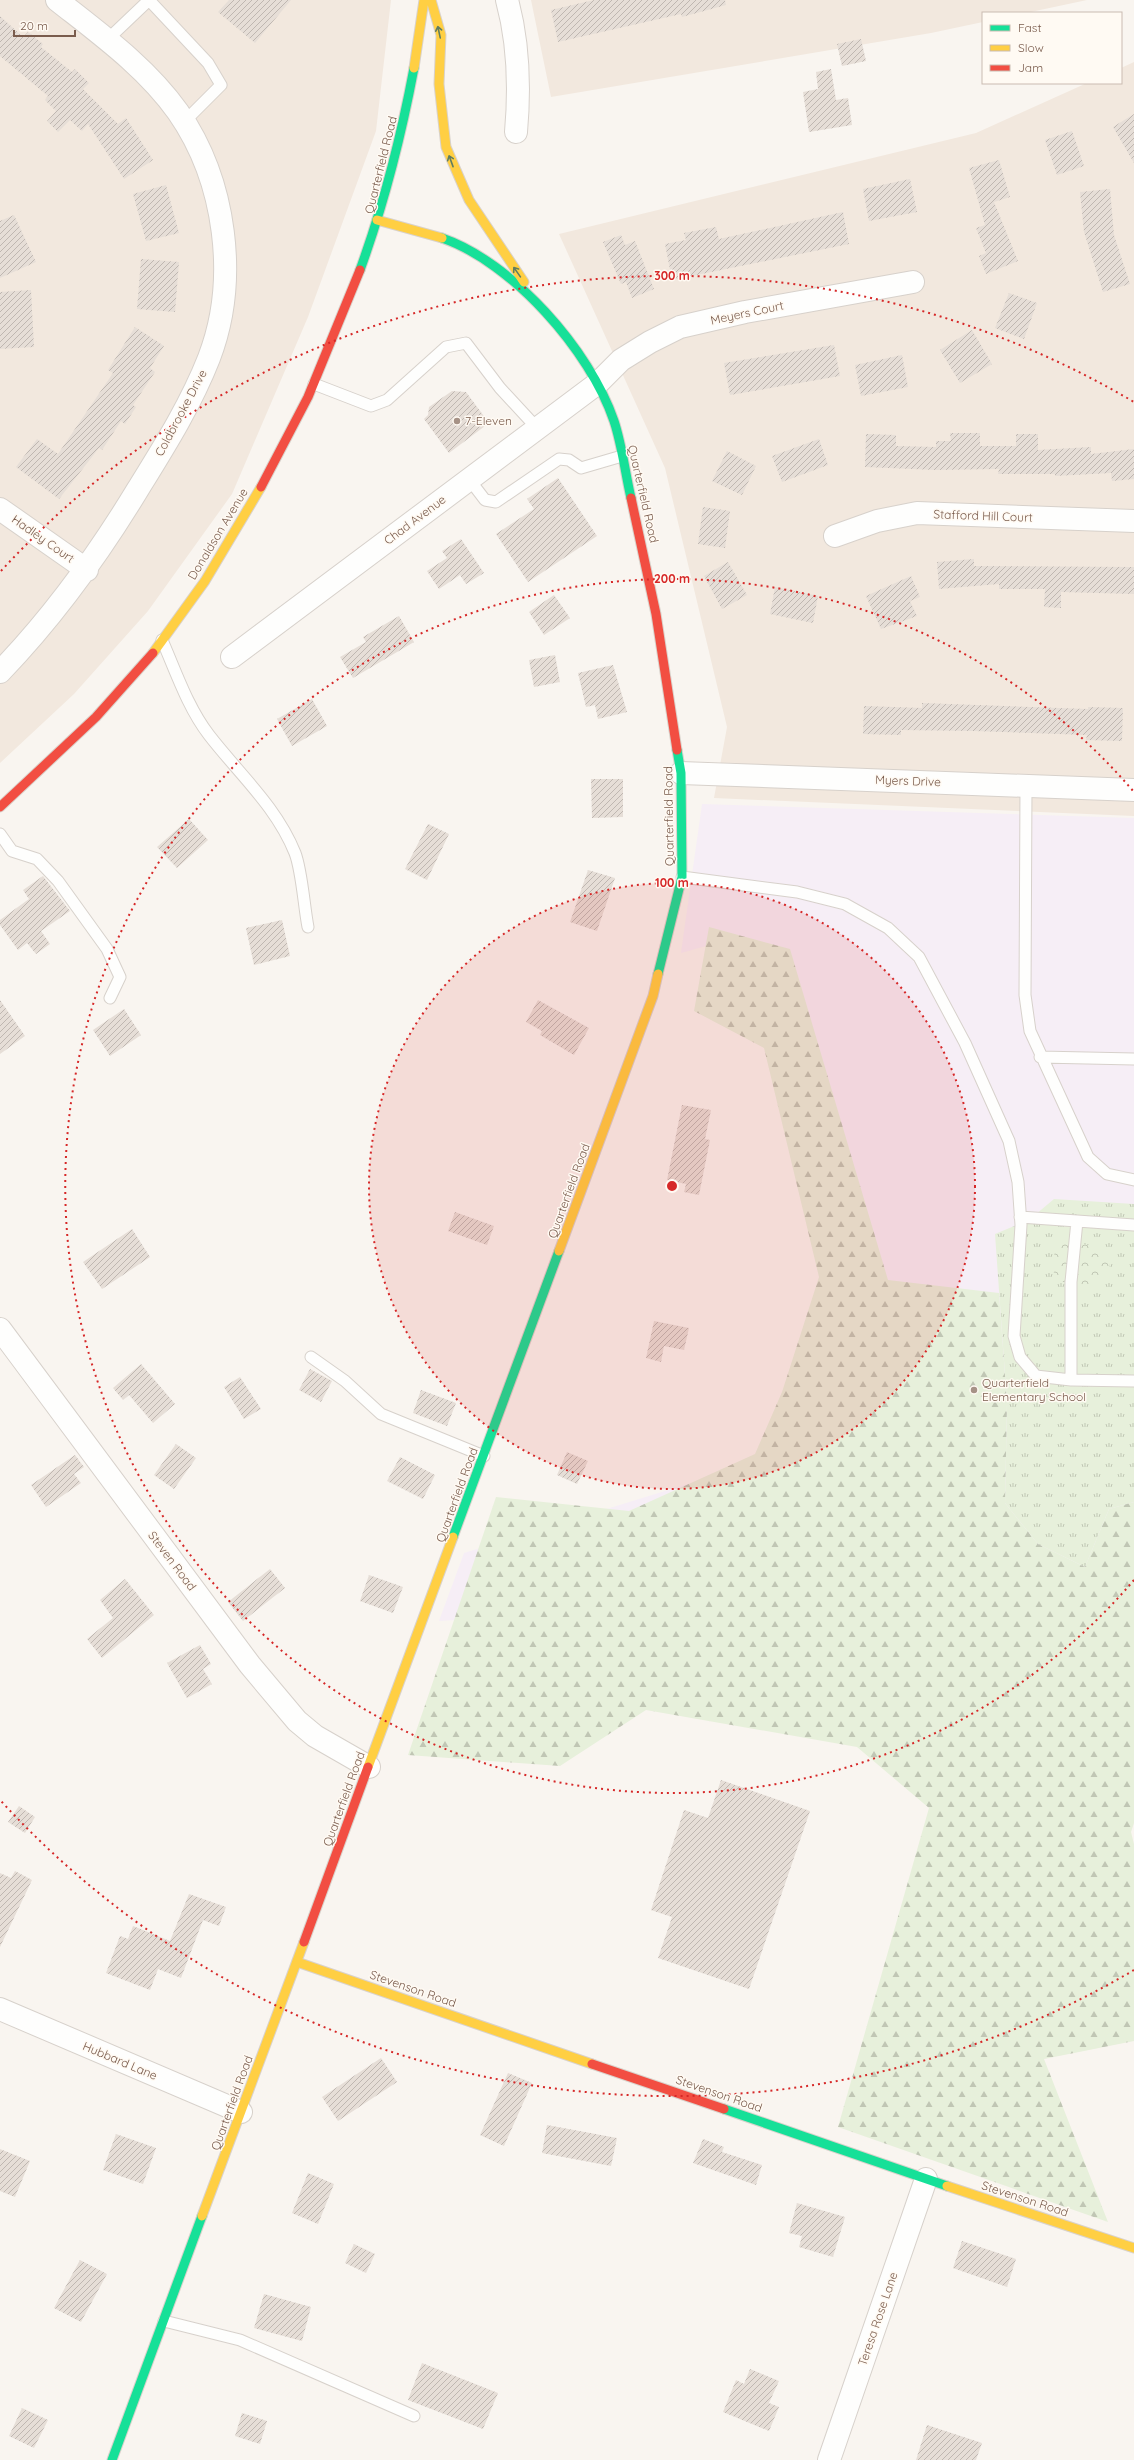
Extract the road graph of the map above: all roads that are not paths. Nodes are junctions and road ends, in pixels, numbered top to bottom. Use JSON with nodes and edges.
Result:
{"nodes":[{"id":1,"x":57,"y":0,"type":"edge"},
{"id":2,"x":424,"y":0,"type":"edge"},
{"id":3,"x":431,"y":0,"type":"edge"},
{"id":4,"x":507,"y":0,"type":"edge"},
{"id":5,"x":107,"y":40,"type":"junction"},
{"id":6,"x":184,"y":122,"type":"junction"},
{"id":7,"x":516,"y":132,"type":"dead end"},
{"id":8,"x":377,"y":220,"type":"junction"},
{"id":9,"x":913,"y":282,"type":"dead end"},
{"id":10,"x":548,"y":316,"type":"junction"},
{"id":11,"x":598,"y":383,"type":"junction"},
{"id":12,"x":314,"y":384,"type":"junction"},
{"id":13,"x":537,"y":428,"type":"junction"},
{"id":14,"x":622,"y":456,"type":"junction"},
{"id":15,"x":469,"y":479,"type":"junction"},
{"id":16,"x":0,"y":509,"type":"edge"},
{"id":17,"x":1134,"y":521,"type":"edge"},
{"id":18,"x":835,"y":536,"type":"dead end"},
{"id":19,"x":87,"y":570,"type":"junction"},
{"id":20,"x":162,"y":640,"type":"junction"},
{"id":21,"x":232,"y":657,"type":"dead end"},
{"id":22,"x":0,"y":672,"type":"edge"},
{"id":23,"x":681,"y":773,"type":"junction"},
{"id":24,"x":1026,"y":786,"type":"junction"},
{"id":25,"x":1134,"y":790,"type":"edge"},
{"id":26,"x":0,"y":807,"type":"edge"},
{"id":27,"x":0,"y":834,"type":"edge"},
{"id":28,"x":682,"y":877,"type":"junction"},
{"id":29,"x":308,"y":927,"type":"dead end"},
{"id":30,"x":110,"y":998,"type":"dead end"},
{"id":31,"x":1040,"y":1057,"type":"junction"},
{"id":32,"x":1134,"y":1059,"type":"edge"},
{"id":33,"x":1134,"y":1180,"type":"edge"},
{"id":34,"x":1020,"y":1217,"type":"junction"},
{"id":35,"x":1077,"y":1221,"type":"junction"},
{"id":36,"x":1134,"y":1225,"type":"edge"},
{"id":37,"x":0,"y":1329,"type":"edge"},
{"id":38,"x":311,"y":1357,"type":"dead end"},
{"id":39,"x":1071,"y":1380,"type":"junction"},
{"id":40,"x":1134,"y":1381,"type":"edge"},
{"id":41,"x":484,"y":1456,"type":"junction"},
{"id":42,"x":369,"y":1767,"type":"junction"},
{"id":43,"x":297,"y":1962,"type":"junction"},
{"id":44,"x":0,"y":2009,"type":"edge"},
{"id":45,"x":241,"y":2112,"type":"junction"},
{"id":46,"x":926,"y":2179,"type":"junction"},
{"id":47,"x":1134,"y":2248,"type":"edge"},
{"id":48,"x":164,"y":2321,"type":"junction"},
{"id":49,"x":414,"y":2416,"type":"dead end"},
{"id":50,"x":112,"y":2460,"type":"edge"},
{"id":51,"x":829,"y":2460,"type":"edge"}],
"edges":[{"from":1,"to":5,"type":"street","name":"Coldbrooke Drive"},
{"from":2,"to":8,"type":"street","name":"Quarterfield Road"},
{"from":10,"to":3,"type":"street","one_way":true},
{"from":4,"to":7,"type":"street"},
{"from":5,"to":6,"type":"street","name":"Coldbrooke Drive"},
{"from":5,"to":6,"type":"lane"},
{"from":6,"to":19,"type":"street","name":"Coldbrooke Drive"},
{"from":8,"to":10,"type":"street","name":"Quarterfield Road"},
{"from":8,"to":12,"type":"street","name":"Donaldson Avenue"},
{"from":9,"to":11,"type":"street","name":"Meyers Court"},
{"from":10,"to":11,"type":"street","name":"Quarterfield Road"},
{"from":11,"to":13,"type":"street","name":"Chad Avenue"},
{"from":11,"to":14,"type":"street","name":"Quarterfield Road"},
{"from":12,"to":13,"type":"lane"},
{"from":12,"to":20,"type":"street","name":"Donaldson Avenue"},
{"from":13,"to":15,"type":"street","name":"Chad Avenue"},
{"from":14,"to":15,"type":"lane"},
{"from":14,"to":23,"type":"street","name":"Quarterfield Road"},
{"from":15,"to":21,"type":"street","name":"Chad Avenue"},
{"from":16,"to":19,"type":"street","name":"Hadley Court"},
{"from":17,"to":18,"type":"street","name":"Stafford Hill Court"},
{"from":19,"to":22,"type":"street","name":"Coldbrooke Drive"},
{"from":20,"to":26,"type":"street","name":"Donaldson Avenue"},
{"from":20,"to":29,"type":"lane"},
{"from":23,"to":24,"type":"street","name":"Myers Drive"},
{"from":23,"to":28,"type":"street","name":"Quarterfield Road"},
{"from":24,"to":25,"type":"street","name":"Myers Drive"},
{"from":24,"to":31,"type":"lane"},
{"from":27,"to":30,"type":"lane"},
{"from":28,"to":34,"type":"lane"},
{"from":28,"to":41,"type":"street","name":"Quarterfield Road"},
{"from":31,"to":32,"type":"lane"},
{"from":31,"to":33,"type":"lane"},
{"from":34,"to":35,"type":"lane"},
{"from":34,"to":39,"type":"lane"},
{"from":35,"to":36,"type":"lane"},
{"from":35,"to":39,"type":"lane"},
{"from":37,"to":42,"type":"street","name":"Steven Road"},
{"from":38,"to":41,"type":"lane"},
{"from":39,"to":40,"type":"lane"},
{"from":41,"to":42,"type":"street","name":"Quarterfield Road"},
{"from":42,"to":43,"type":"street","name":"Quarterfield Road"},
{"from":43,"to":45,"type":"street","name":"Quarterfield Road"},
{"from":43,"to":46,"type":"street","name":"Stevenson Road"},
{"from":44,"to":45,"type":"street","name":"Hubbard Lane"},
{"from":45,"to":48,"type":"street","name":"Quarterfield Road"},
{"from":46,"to":47,"type":"street","name":"Stevenson Road"},
{"from":46,"to":51,"type":"street","name":"Teresa Rose Lane"},
{"from":48,"to":49,"type":"lane"},
{"from":48,"to":50,"type":"street","name":"Quarterfield Road"}]}
